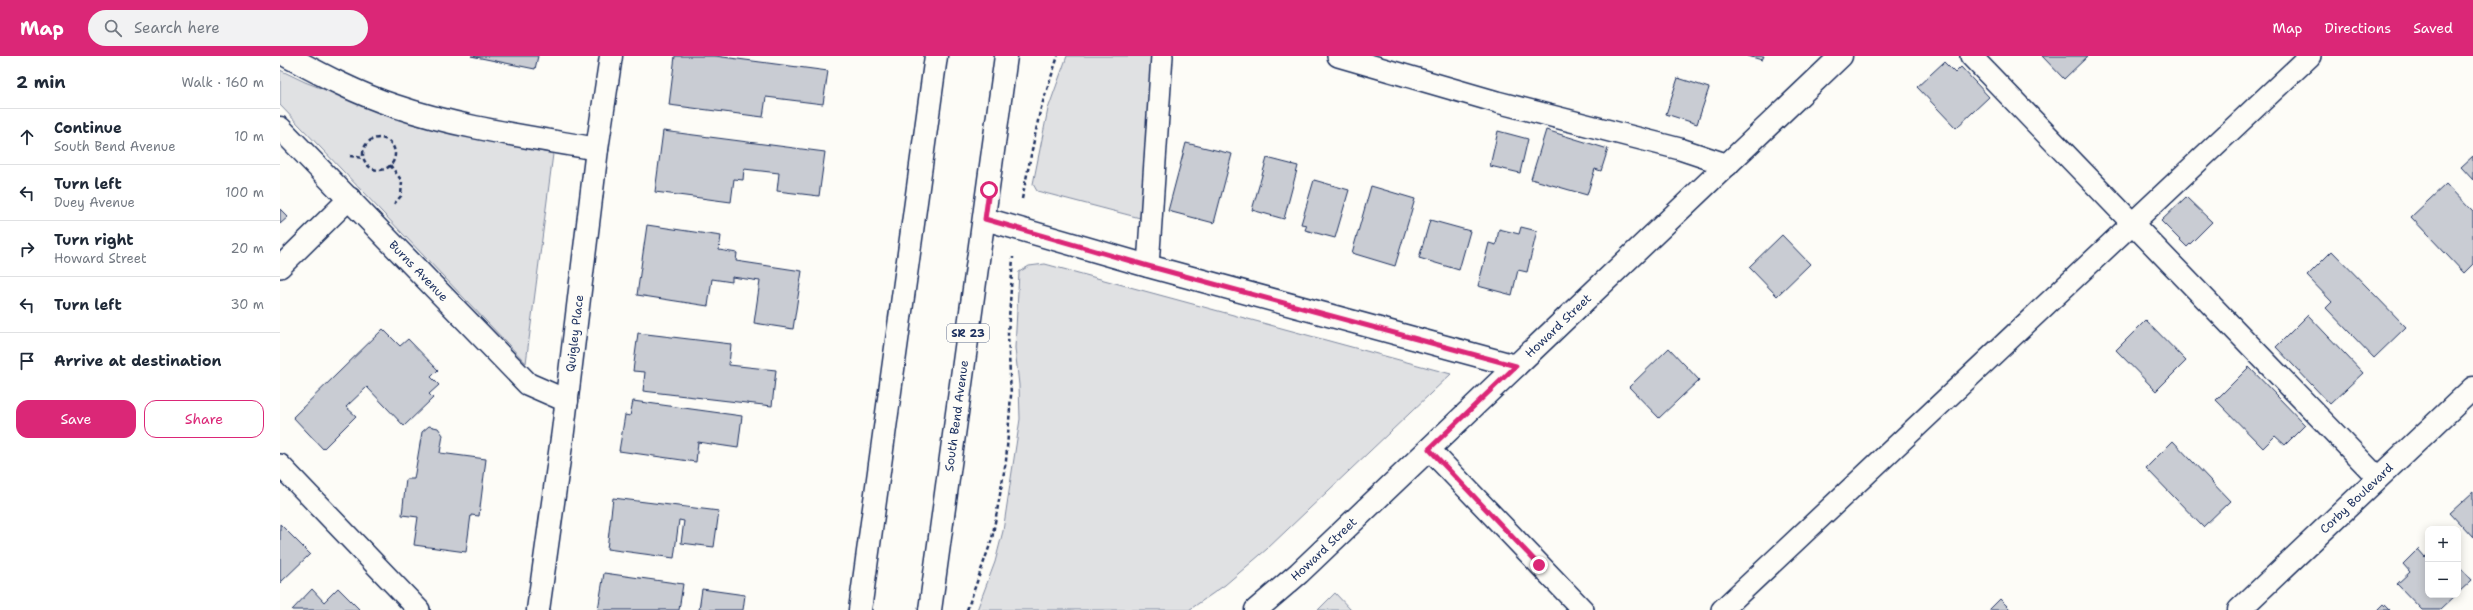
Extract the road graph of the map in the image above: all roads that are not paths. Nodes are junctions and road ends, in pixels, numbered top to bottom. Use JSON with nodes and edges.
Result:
{"nodes":[{"id":1,"x":287,"y":56,"type":"edge"},
{"id":2,"x":611,"y":56,"type":"edge"},
{"id":3,"x":936,"y":56,"type":"edge"},
{"id":4,"x":1006,"y":56,"type":"edge"},
{"id":5,"x":1162,"y":56,"type":"edge"},
{"id":6,"x":1338,"y":56,"type":"edge"},
{"id":7,"x":1841,"y":56,"type":"edge"},
{"id":8,"x":1971,"y":56,"type":"edge"},
{"id":9,"x":2310,"y":56,"type":"edge"},
{"id":10,"x":280,"y":128,"type":"edge"},
{"id":11,"x":597,"y":149,"type":"junction"},
{"id":12,"x":1728,"y":165,"type":"junction"},
{"id":13,"x":350,"y":198,"type":"junction"},
{"id":14,"x":985,"y":219,"type":"junction"},
{"id":15,"x":2132,"y":224,"type":"junction"},
{"id":16,"x":1148,"y":266,"type":"junction"},
{"id":17,"x":280,"y":267,"type":"edge"},
{"id":18,"x":1516,"y":366,"type":"junction"},
{"id":19,"x":2473,"y":388,"type":"edge"},
{"id":20,"x":567,"y":401,"type":"junction"},
{"id":21,"x":1429,"y":449,"type":"junction"},
{"id":22,"x":280,"y":465,"type":"edge"},
{"id":23,"x":2378,"y":478,"type":"junction"},
{"id":24,"x":420,"y":610,"type":"edge"},
{"id":25,"x":538,"y":610,"type":"edge"},
{"id":26,"x":860,"y":610,"type":"edge"},
{"id":27,"x":930,"y":610,"type":"edge"},
{"id":28,"x":1256,"y":610,"type":"edge"},
{"id":29,"x":1582,"y":610,"type":"edge"},
{"id":30,"x":1722,"y":610,"type":"edge"},
{"id":31,"x":2239,"y":610,"type":"edge"}],
"edges":[{"from":1,"to":11,"type":"street"},
{"from":2,"to":11,"type":"street","name":"Quigley Place"},
{"from":3,"to":26,"type":"street"},
{"from":4,"to":14,"type":"street","name":"South Bend Avenue","number":"SR 23"},
{"from":5,"to":16,"type":"lane"},
{"from":6,"to":12,"type":"lane"},
{"from":7,"to":12,"type":"street","name":"Howard Street"},
{"from":8,"to":15,"type":"lane"},
{"from":9,"to":15,"type":"lane"},
{"from":10,"to":13,"type":"street","name":"Burns Avenue"},
{"from":11,"to":20,"type":"street","name":"Quigley Place"},
{"from":12,"to":18,"type":"street","name":"Howard Street"},
{"from":13,"to":17,"type":"lane"},
{"from":13,"to":20,"type":"street","name":"Burns Avenue"},
{"from":14,"to":16,"type":"street"},
{"from":14,"to":27,"type":"street","name":"South Bend Avenue","number":"SR 23"},
{"from":15,"to":23,"type":"lane"},
{"from":15,"to":30,"type":"lane"},
{"from":16,"to":18,"type":"street"},
{"from":18,"to":21,"type":"street","name":"Howard Street"},
{"from":19,"to":23,"type":"street","name":"Corby Boulevard"},
{"from":20,"to":25,"type":"street","name":"Quigley Place"},
{"from":21,"to":28,"type":"street","name":"Howard Street"},
{"from":21,"to":29,"type":"lane"},
{"from":22,"to":24,"type":"lane"},
{"from":23,"to":31,"type":"street","name":"Corby Boulevard"}]}
